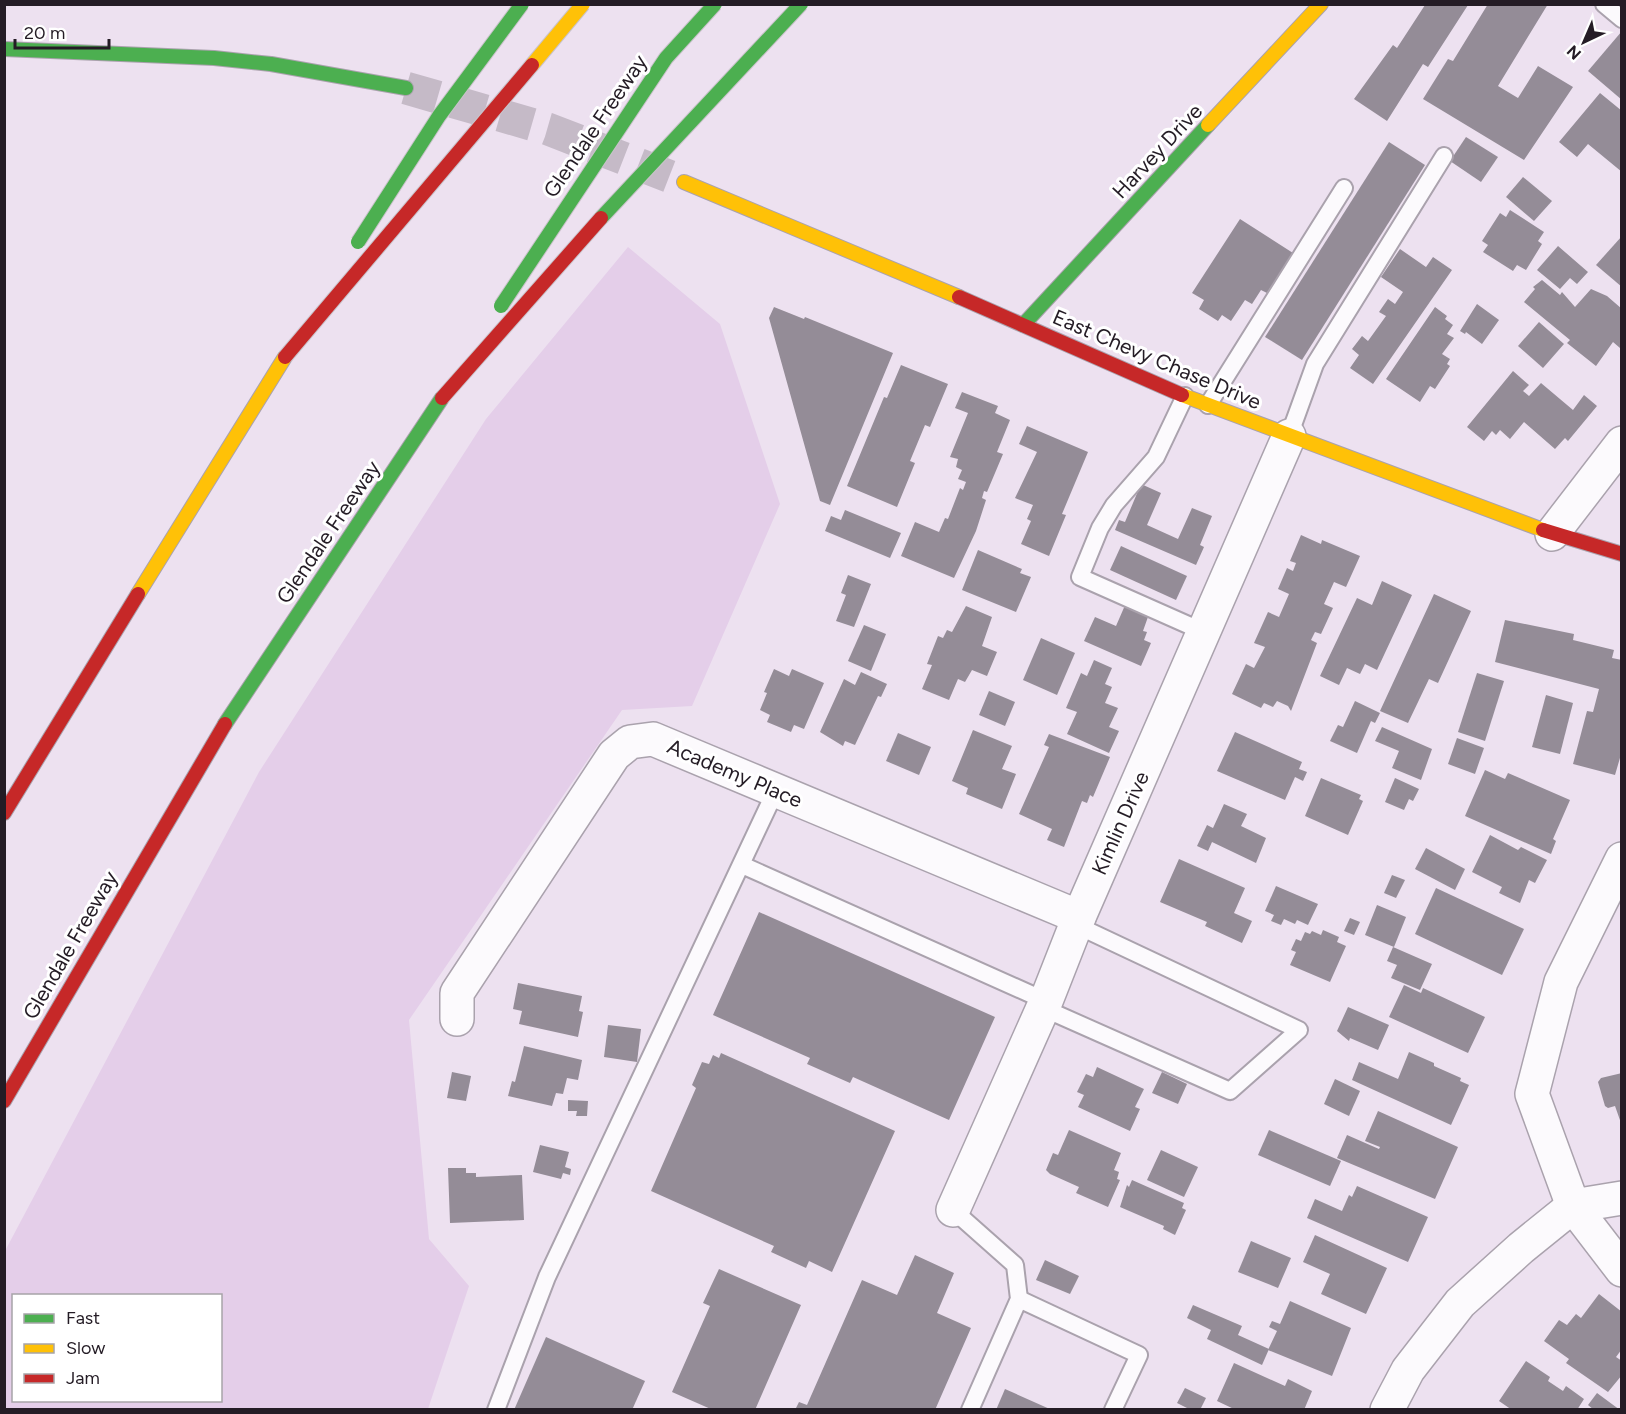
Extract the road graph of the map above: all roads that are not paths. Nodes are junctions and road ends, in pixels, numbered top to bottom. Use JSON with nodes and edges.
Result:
{"nodes":[{"id":1,"x":522,"y":4,"type":"edge"},
{"id":2,"x":583,"y":4,"type":"edge"},
{"id":3,"x":715,"y":4,"type":"edge"},
{"id":4,"x":801,"y":4,"type":"edge"},
{"id":5,"x":1322,"y":4,"type":"edge"},
{"id":6,"x":1604,"y":4,"type":"edge"},
{"id":7,"x":1622,"y":19,"type":"edge"},
{"id":8,"x":4,"y":49,"type":"edge"},
{"id":9,"x":406,"y":88,"type":"tunnel mouth"},
{"id":10,"x":1444,"y":156,"type":"dead end"},
{"id":11,"x":684,"y":182,"type":"tunnel mouth"},
{"id":12,"x":1344,"y":188,"type":"dead end"},
{"id":13,"x":1023,"y":326,"type":"junction"},
{"id":14,"x":285,"y":357,"type":"junction"},
{"id":15,"x":1185,"y":396,"type":"junction"},
{"id":16,"x":442,"y":398,"type":"junction"},
{"id":17,"x":1208,"y":405,"type":"junction"},
{"id":18,"x":1289,"y":436,"type":"junction"},
{"id":19,"x":1622,"y":443,"type":"edge"},
{"id":20,"x":1552,"y":534,"type":"junction"},
{"id":21,"x":1622,"y":554,"type":"edge"},
{"id":22,"x":1204,"y":632,"type":"junction"},
{"id":23,"x":776,"y":790,"type":"junction"},
{"id":24,"x":4,"y":813,"type":"edge"},
{"id":25,"x":1622,"y":860,"type":"edge"},
{"id":26,"x":742,"y":865,"type":"junction"},
{"id":27,"x":1077,"y":921,"type":"junction"},
{"id":28,"x":1045,"y":1005,"type":"junction"},
{"id":29,"x":457,"y":1019,"type":"dead end"},
{"id":30,"x":4,"y":1101,"type":"edge"},
{"id":31,"x":1622,"y":1198,"type":"edge"},
{"id":32,"x":1573,"y":1206,"type":"junction"},
{"id":33,"x":953,"y":1210,"type":"joint"},
{"id":34,"x":1622,"y":1270,"type":"edge"},
{"id":35,"x":1019,"y":1299,"type":"junction"},
{"id":36,"x":496,"y":1410,"type":"edge"},
{"id":37,"x":970,"y":1410,"type":"edge"},
{"id":38,"x":1113,"y":1410,"type":"edge"},
{"id":39,"x":1387,"y":1410,"type":"edge"}],
"edges":[{"from":1,"to":14,"type":"main road","bridge":true},
{"from":2,"to":14,"type":"main road","bridge":true},
{"from":3,"to":16,"type":"main road","name":"Glendale Freeway","bridge":true},
{"from":4,"to":16,"type":"main road","bridge":true},
{"from":5,"to":13,"type":"main road","name":"Harvey Drive"},
{"from":6,"to":7,"type":"lane"},
{"from":8,"to":9,"type":"main road"},
{"from":10,"to":18,"type":"lane"},
{"from":11,"to":13,"type":"main road","name":"East Chevy Chase Drive"},
{"from":12,"to":17,"type":"lane"},
{"from":13,"to":15,"type":"main road","name":"East Chevy Chase Drive"},
{"from":14,"to":24,"type":"main road"},
{"from":15,"to":17,"type":"main road","name":"East Chevy Chase Drive"},
{"from":15,"to":22,"type":"lane"},
{"from":16,"to":30,"type":"main road","name":"Glendale Freeway"},
{"from":17,"to":18,"type":"main road","name":"East Chevy Chase Drive"},
{"from":18,"to":20,"type":"main road","name":"East Chevy Chase Drive"},
{"from":18,"to":22,"type":"street","name":"Kimlin Drive"},
{"from":19,"to":20,"type":"street"},
{"from":20,"to":21,"type":"main road","name":"East Chevy Chase Drive"},
{"from":22,"to":27,"type":"street","name":"Kimlin Drive"},
{"from":23,"to":26,"type":"lane"},
{"from":23,"to":27,"type":"street","name":"Academy Place"},
{"from":23,"to":29,"type":"street","name":"Academy Place"},
{"from":25,"to":32,"type":"street"},
{"from":26,"to":28,"type":"lane"},
{"from":26,"to":36,"type":"lane"},
{"from":27,"to":28,"type":"street","name":"Kimlin Drive"},
{"from":27,"to":28,"type":"lane"},
{"from":28,"to":33,"type":"street","name":"Kimlin Drive"},
{"from":31,"to":32,"type":"street"},
{"from":32,"to":34,"type":"street"},
{"from":32,"to":39,"type":"street"},
{"from":33,"to":35,"type":"lane"},
{"from":35,"to":37,"type":"lane"},
{"from":35,"to":38,"type":"lane"}]}
